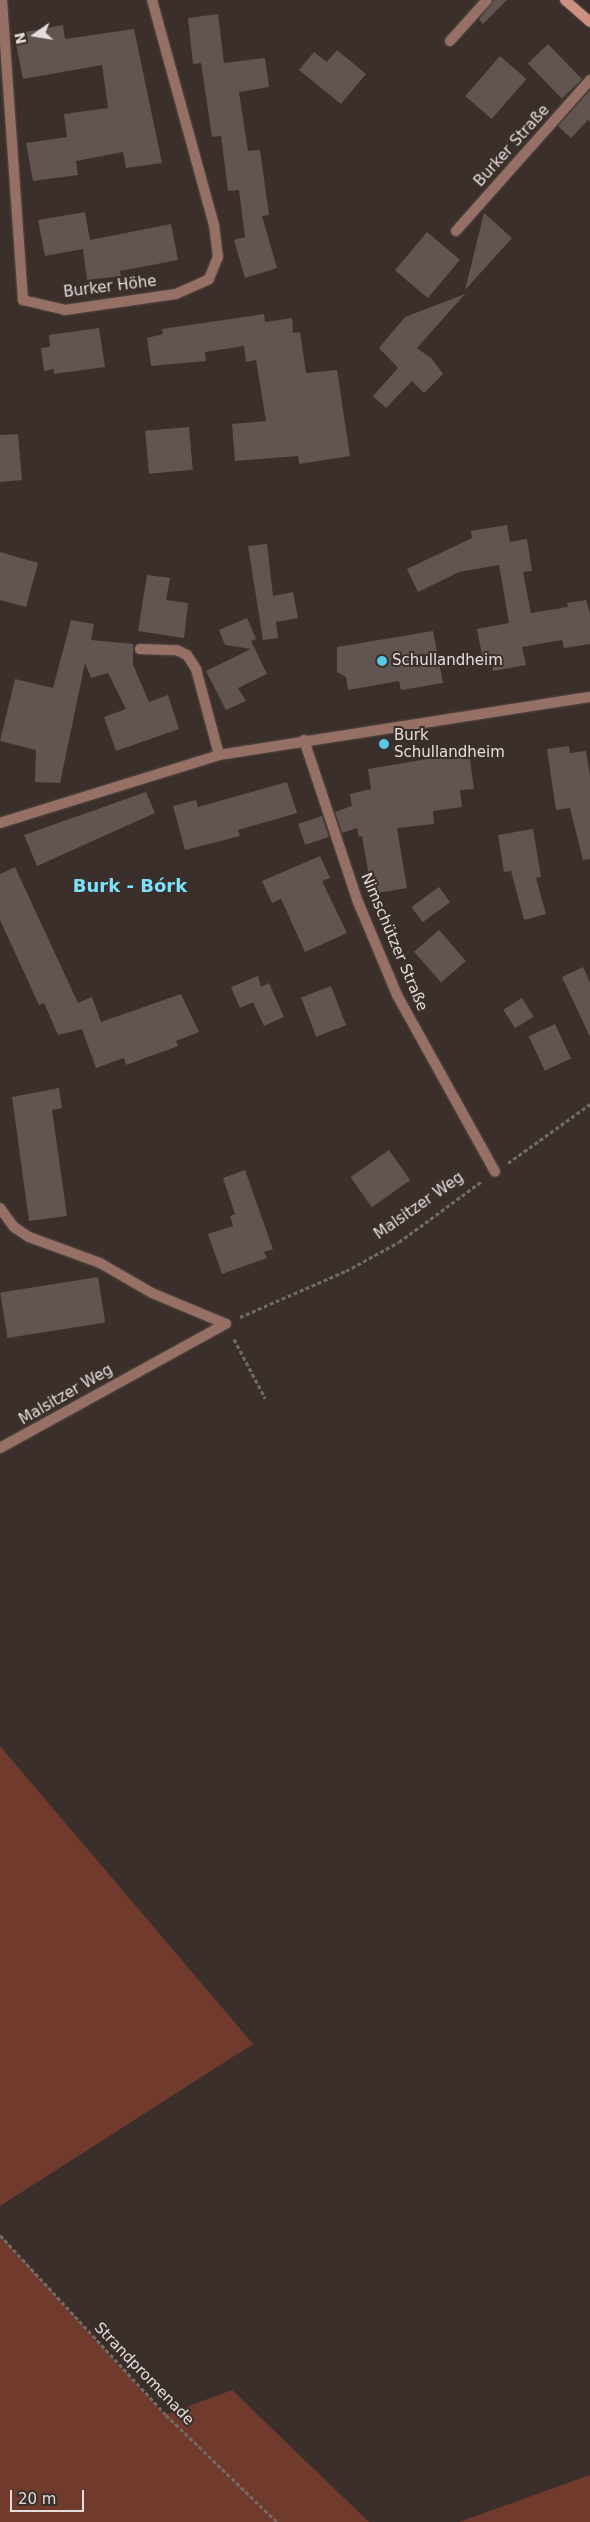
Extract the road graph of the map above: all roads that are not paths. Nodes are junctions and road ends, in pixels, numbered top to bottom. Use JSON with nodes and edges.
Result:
{"nodes":[{"id":1,"x":2,"y":0,"type":"edge"},
{"id":2,"x":152,"y":0,"type":"edge"},
{"id":3,"x":487,"y":0,"type":"edge"},
{"id":4,"x":565,"y":0,"type":"edge"},
{"id":5,"x":590,"y":22,"type":"edge"},
{"id":6,"x":450,"y":41,"type":"dead end"},
{"id":7,"x":590,"y":80,"type":"edge"},
{"id":8,"x":456,"y":231,"type":"dead end"},
{"id":9,"x":140,"y":649,"type":"dead end"},
{"id":10,"x":590,"y":697,"type":"edge"},
{"id":11,"x":304,"y":740,"type":"junction"},
{"id":12,"x":219,"y":755,"type":"junction"},
{"id":13,"x":0,"y":823,"type":"edge"},
{"id":14,"x":495,"y":1172,"type":"road end"},
{"id":15,"x":0,"y":1208,"type":"edge"},
{"id":16,"x":0,"y":1448,"type":"edge"}],
"edges":[{"from":1,"to":2,"type":"street","name":"Burker Höhe"},
{"from":3,"to":6,"type":"street"},
{"from":4,"to":5,"type":"street"},
{"from":7,"to":8,"type":"street","name":"Burker Straße"},
{"from":9,"to":12,"type":"street"},
{"from":10,"to":11,"type":"street"},
{"from":11,"to":12,"type":"street"},
{"from":11,"to":14,"type":"street","name":"Nimschützer Straße"},
{"from":12,"to":13,"type":"street"},
{"from":15,"to":16,"type":"street","name":"Malsitzer Weg"}]}
